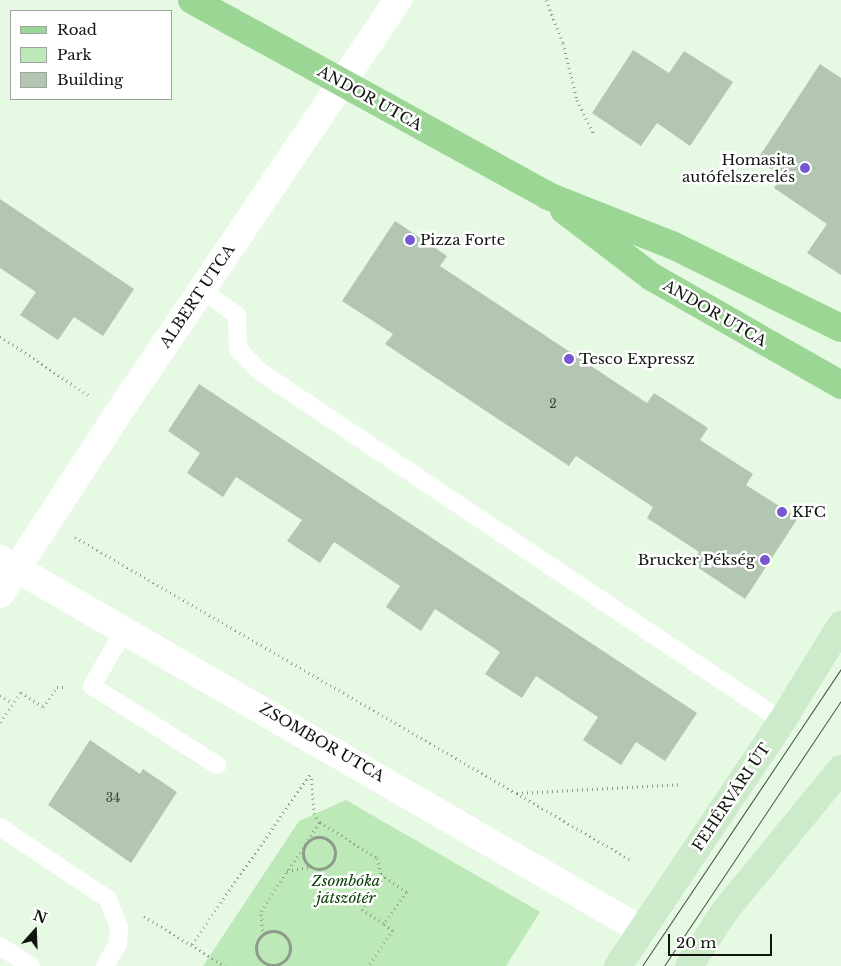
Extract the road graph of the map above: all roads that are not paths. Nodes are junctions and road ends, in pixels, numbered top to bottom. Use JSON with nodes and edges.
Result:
{"nodes":[{"id":1,"x":192,"y":0,"type":"edge"},
{"id":2,"x":398,"y":0,"type":"edge"},
{"id":3,"x":342,"y":82,"type":"junction"},
{"id":4,"x":548,"y":196,"type":"junction"},
{"id":5,"x":201,"y":289,"type":"junction"},
{"id":6,"x":841,"y":328,"type":"edge"},
{"id":7,"x":841,"y":385,"type":"edge"},
{"id":8,"x":9,"y":563,"type":"edge"},
{"id":9,"x":0,"y":594,"type":"edge"},
{"id":10,"x":841,"y":625,"type":"edge"},
{"id":11,"x":125,"y":629,"type":"junction"},
{"id":12,"x":782,"y":721,"type":"junction"},
{"id":13,"x":217,"y":765,"type":"dead end"},
{"id":14,"x":841,"y":768,"type":"edge"},
{"id":15,"x":0,"y":827,"type":"edge"},
{"id":16,"x":642,"y":930,"type":"junction"},
{"id":17,"x":0,"y":946,"type":"edge"},
{"id":18,"x":31,"y":966,"type":"edge"},
{"id":19,"x":105,"y":966,"type":"edge"},
{"id":20,"x":618,"y":966,"type":"edge"},
{"id":21,"x":689,"y":966,"type":"edge"}],
"edges":[{"from":1,"to":3,"type":"main road","name":"ANDOR UTCA"},
{"from":2,"to":3,"type":"street","name":"ALBERT UTCA"},
{"from":3,"to":4,"type":"main road","name":"ANDOR UTCA"},
{"from":3,"to":5,"type":"street","name":"ALBERT UTCA"},
{"from":4,"to":6,"type":"main road","name":"ANDOR UTCA"},
{"from":4,"to":7,"type":"main road","name":"ANDOR UTCA"},
{"from":5,"to":8,"type":"street","name":"ALBERT UTCA"},
{"from":5,"to":12,"type":"lane"},
{"from":8,"to":9,"type":"street","name":"ALBERT UTCA"},
{"from":8,"to":11,"type":"street","name":"ZSOMBOR UTCA"},
{"from":10,"to":12,"type":"street","name":"FEHÉRVÁRI ÚT"},
{"from":11,"to":13,"type":"lane"},
{"from":11,"to":16,"type":"street","name":"ZSOMBOR UTCA"},
{"from":12,"to":16,"type":"street","name":"FEHÉRVÁRI ÚT"},
{"from":14,"to":21,"type":"street"},
{"from":15,"to":19,"type":"lane"},
{"from":16,"to":20,"type":"street","name":"FEHÉRVÁRI ÚT"},
{"from":17,"to":18,"type":"lane"}]}
